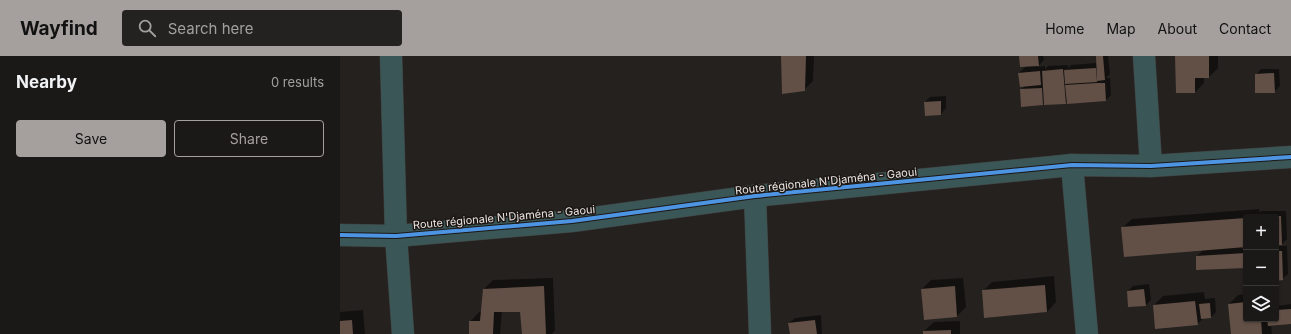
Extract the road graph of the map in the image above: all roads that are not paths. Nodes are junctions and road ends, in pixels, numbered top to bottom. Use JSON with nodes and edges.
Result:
{"nodes":[{"id":1,"x":391,"y":56,"type":"edge"},
{"id":2,"x":1144,"y":56,"type":"edge"},
{"id":3,"x":1291,"y":157,"type":"edge"},
{"id":4,"x":1072,"y":165,"type":"junction"},
{"id":5,"x":1151,"y":166,"type":"junction"},
{"id":6,"x":755,"y":196,"type":"junction"},
{"id":7,"x":340,"y":235,"type":"edge"},
{"id":8,"x":396,"y":236,"type":"junction"},
{"id":9,"x":404,"y":334,"type":"edge"},
{"id":10,"x":760,"y":334,"type":"edge"},
{"id":11,"x":1087,"y":334,"type":"edge"}],
"edges":[{"from":1,"to":8,"type":"street"},
{"from":2,"to":5,"type":"street"},
{"from":3,"to":5,"type":"street","name":"Route régionale N'Djaména - Gaoui"},
{"from":4,"to":5,"type":"street","name":"Route régionale N'Djaména - Gaoui"},
{"from":4,"to":6,"type":"street","name":"Route régionale N'Djaména - Gaoui"},
{"from":4,"to":11,"type":"street"},
{"from":6,"to":8,"type":"street","name":"Route régionale N'Djaména - Gaoui"},
{"from":6,"to":10,"type":"street"},
{"from":7,"to":8,"type":"street","name":"Route régionale N'Djaména - Gaoui"},
{"from":8,"to":9,"type":"street"}]}
